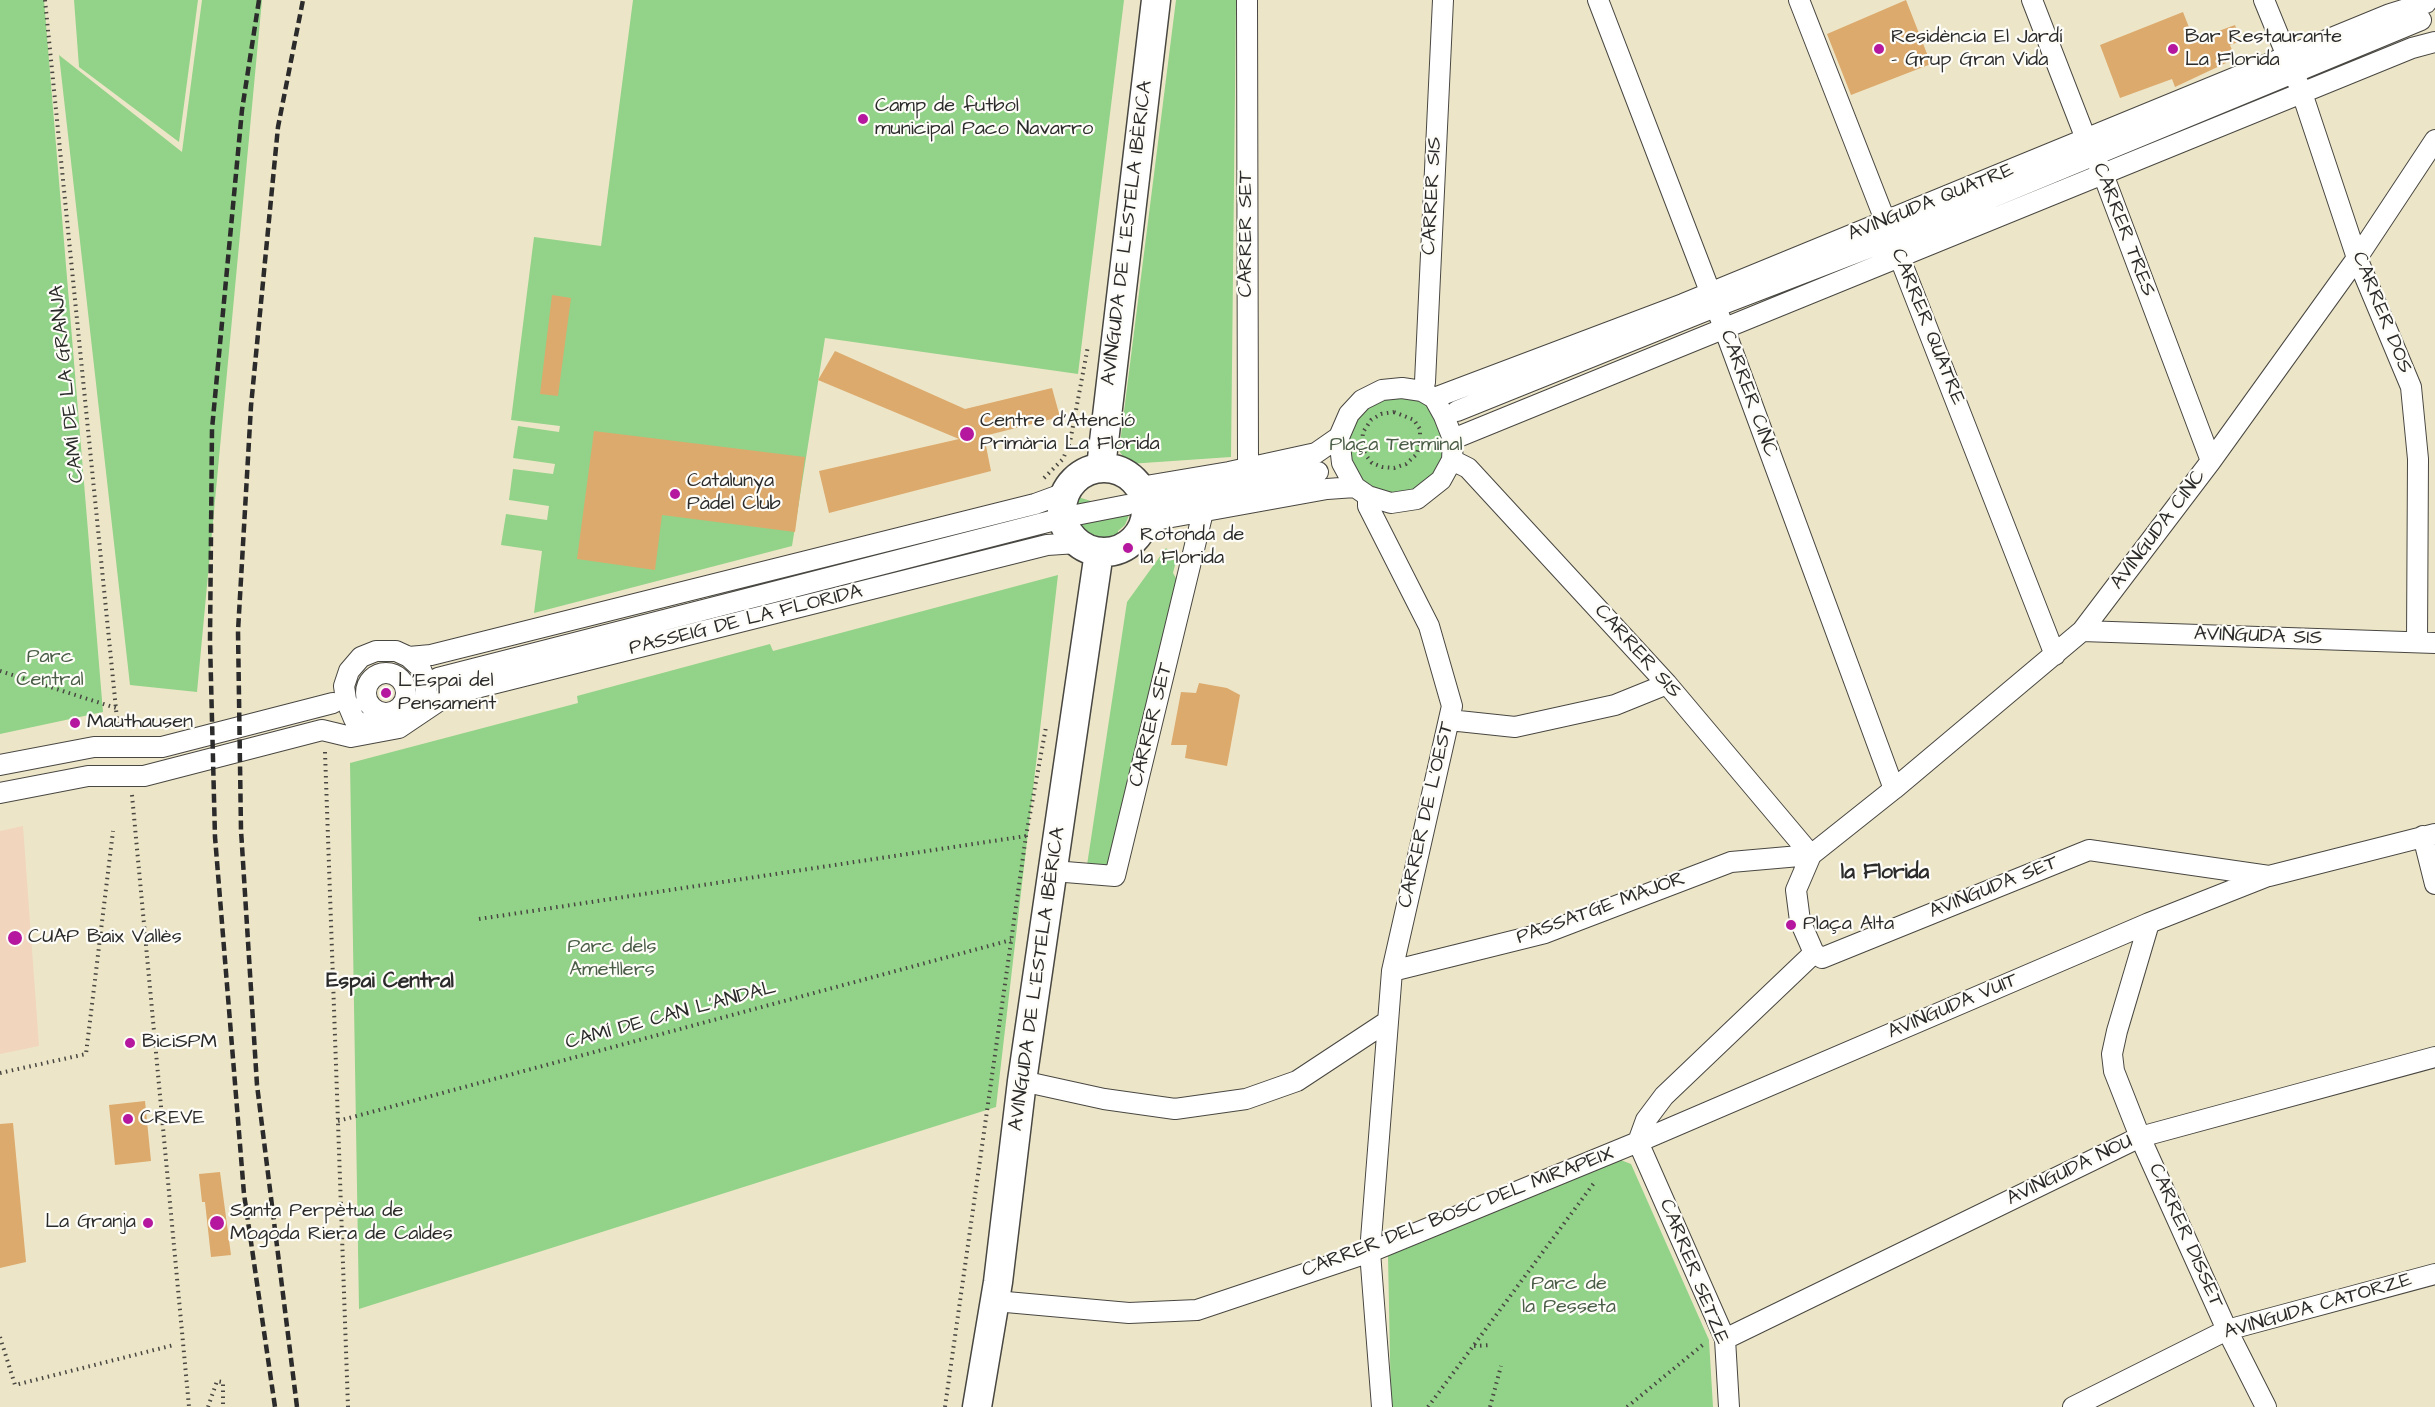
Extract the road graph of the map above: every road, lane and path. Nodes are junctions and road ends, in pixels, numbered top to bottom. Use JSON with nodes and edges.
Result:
{"nodes":[{"id":1,"x":45,"y":0,"type":"edge"},
{"id":2,"x":1156,"y":0,"type":"edge"},
{"id":3,"x":1247,"y":0,"type":"edge"},
{"id":4,"x":1443,"y":0,"type":"edge"},
{"id":5,"x":1598,"y":0,"type":"edge"},
{"id":6,"x":1798,"y":0,"type":"edge"},
{"id":7,"x":2032,"y":0,"type":"edge"},
{"id":8,"x":2264,"y":0,"type":"edge"},
{"id":9,"x":2427,"y":14,"type":"edge"},
{"id":10,"x":2435,"y":42,"type":"edge"},
{"id":11,"x":2291,"y":64,"type":"junction"},
{"id":12,"x":2302,"y":93,"type":"junction"},
{"id":13,"x":2435,"y":140,"type":"edge"},
{"id":14,"x":2090,"y":147,"type":"junction"},
{"id":15,"x":2103,"y":174,"type":"junction"},
{"id":16,"x":1892,"y":239,"type":"junction"},
{"id":17,"x":2357,"y":258,"type":"junction"},
{"id":18,"x":1713,"y":300,"type":"junction"},
{"id":19,"x":1724,"y":328,"type":"junction"},
{"id":20,"x":1088,"y":344,"type":"dead end"},
{"id":21,"x":1428,"y":394,"type":"junction"},
{"id":22,"x":1457,"y":411,"type":"dead end"},
{"id":23,"x":1339,"y":437,"type":"junction"},
{"id":24,"x":1453,"y":439,"type":"junction"},
{"id":25,"x":1365,"y":454,"type":"joint"},
{"id":26,"x":1452,"y":460,"type":"junction"},
{"id":27,"x":2211,"y":461,"type":"junction"},
{"id":28,"x":1101,"y":467,"type":"junction"},
{"id":29,"x":1248,"y":468,"type":"junction"},
{"id":30,"x":1318,"y":472,"type":"dead end"},
{"id":31,"x":1362,"y":492,"type":"junction"},
{"id":32,"x":1035,"y":504,"type":"junction"},
{"id":33,"x":1141,"y":504,"type":"junction"},
{"id":34,"x":1203,"y":512,"type":"junction"},
{"id":35,"x":1054,"y":520,"type":"dead end"},
{"id":36,"x":1079,"y":526,"type":"junction"},
{"id":37,"x":2082,"y":631,"type":"junction"},
{"id":38,"x":2426,"y":643,"type":"edge"},
{"id":39,"x":2055,"y":655,"type":"junction"},
{"id":40,"x":409,"y":657,"type":"junction"},
{"id":41,"x":0,"y":671,"type":"edge"},
{"id":42,"x":438,"y":678,"type":"dead end"},
{"id":43,"x":1667,"y":684,"type":"junction"},
{"id":44,"x":358,"y":702,"type":"junction"},
{"id":45,"x":333,"y":703,"type":"dead end"},
{"id":46,"x":116,"y":708,"type":"junction"},
{"id":47,"x":420,"y":712,"type":"junction"},
{"id":48,"x":1047,"y":719,"type":"dead end"},
{"id":49,"x":1449,"y":720,"type":"junction"},
{"id":50,"x":386,"y":731,"type":"junction"},
{"id":51,"x":323,"y":739,"type":"junction"},
{"id":52,"x":121,"y":748,"type":"junction"},
{"id":53,"x":0,"y":765,"type":"edge"},
{"id":54,"x":1894,"y":789,"type":"junction"},
{"id":55,"x":132,"y":790,"type":"dead end"},
{"id":56,"x":0,"y":793,"type":"edge"},
{"id":57,"x":113,"y":831,"type":"dead end"},
{"id":58,"x":2429,"y":835,"type":"edge"},
{"id":59,"x":1026,"y":836,"type":"junction"},
{"id":60,"x":1811,"y":855,"type":"junction"},
{"id":61,"x":1053,"y":871,"type":"junction"},
{"id":62,"x":2269,"y":876,"type":"junction"},
{"id":63,"x":2435,"y":884,"type":"edge"},
{"id":64,"x":479,"y":919,"type":"dead end"},
{"id":65,"x":2149,"y":923,"type":"junction"},
{"id":66,"x":1011,"y":940,"type":"junction"},
{"id":67,"x":1814,"y":953,"type":"junction"},
{"id":68,"x":1392,"y":971,"type":"junction"},
{"id":69,"x":1388,"y":1021,"type":"junction"},
{"id":70,"x":2435,"y":1057,"type":"edge"},
{"id":71,"x":0,"y":1073,"type":"edge"},
{"id":72,"x":1022,"y":1081,"type":"junction"},
{"id":73,"x":338,"y":1121,"type":"junction"},
{"id":74,"x":2140,"y":1137,"type":"junction"},
{"id":75,"x":1638,"y":1142,"type":"junction"},
{"id":76,"x":1599,"y":1176,"type":"dead end"},
{"id":77,"x":1370,"y":1252,"type":"junction"},
{"id":78,"x":2435,"y":1274,"type":"edge"},
{"id":79,"x":994,"y":1301,"type":"junction"},
{"id":80,"x":2227,"y":1330,"type":"junction"},
{"id":81,"x":0,"y":1336,"type":"edge"},
{"id":82,"x":1717,"y":1339,"type":"junction"},
{"id":83,"x":174,"y":1345,"type":"dead end"},
{"id":84,"x":1491,"y":1345,"type":"dead end"},
{"id":85,"x":1473,"y":1346,"type":"junction"},
{"id":86,"x":1501,"y":1366,"type":"dead end"},
{"id":87,"x":189,"y":1407,"type":"edge"},
{"id":88,"x":208,"y":1407,"type":"edge"},
{"id":89,"x":223,"y":1407,"type":"edge"},
{"id":90,"x":348,"y":1407,"type":"edge"},
{"id":91,"x":945,"y":1407,"type":"edge"},
{"id":92,"x":977,"y":1407,"type":"edge"},
{"id":93,"x":1382,"y":1407,"type":"edge"},
{"id":94,"x":1428,"y":1407,"type":"edge"},
{"id":95,"x":1491,"y":1407,"type":"edge"},
{"id":96,"x":1627,"y":1407,"type":"edge"},
{"id":97,"x":1729,"y":1407,"type":"edge"},
{"id":98,"x":2073,"y":1407,"type":"edge"},
{"id":99,"x":2266,"y":1407,"type":"edge"}],
"edges":[{"from":1,"to":46,"type":"path","name":"CAMÍ DE LA GRANJA"},
{"from":2,"to":28,"type":"main road","name":"AVINGUDA DE L'ESTELA IBÈRICA"},
{"from":3,"to":29,"type":"street","name":"CARRER SET"},
{"from":4,"to":21,"type":"street","name":"CARRER SIS"},
{"from":5,"to":18,"type":"street","name":"CARRER CINC"},
{"from":6,"to":16,"type":"street","name":"CARRER QUATRE"},
{"from":7,"to":14,"type":"street","name":"CARRER TRES"},
{"from":8,"to":11,"type":"street","name":"CARRER DOS"},
{"from":9,"to":11,"type":"street","name":"AVINGUDA QUATRE"},
{"from":10,"to":12,"type":"street","name":"AVINGUDA QUATRE"},
{"from":11,"to":12,"type":"street","name":"CARRER DOS"},
{"from":11,"to":14,"type":"street","name":"AVINGUDA QUATRE"},
{"from":12,"to":15,"type":"street","name":"AVINGUDA QUATRE"},
{"from":12,"to":17,"type":"street","name":"CARRER DOS"},
{"from":13,"to":17,"type":"street","name":"AVINGUDA CINC"},
{"from":14,"to":15,"type":"street","name":"CARRER TRES"},
{"from":14,"to":16,"type":"street","name":"AVINGUDA QUATRE"},
{"from":15,"to":16,"type":"street","name":"AVINGUDA QUATRE"},
{"from":15,"to":27,"type":"street","name":"CARRER TRES"},
{"from":16,"to":18,"type":"street","name":"AVINGUDA QUATRE"},
{"from":16,"to":19,"type":"street","name":"AVINGUDA QUATRE"},
{"from":16,"to":39,"type":"street","name":"CARRER QUATRE"},
{"from":17,"to":27,"type":"street","name":"AVINGUDA CINC"},
{"from":17,"to":38,"type":"street","name":"CARRER DOS"},
{"from":18,"to":19,"type":"street","name":"CARRER CINC"},
{"from":18,"to":21,"type":"street","name":"AVINGUDA QUATRE"},
{"from":18,"to":22,"type":"street","name":"AVINGUDA QUATRE"},
{"from":19,"to":24,"type":"street","name":"AVINGUDA QUATRE"},
{"from":19,"to":54,"type":"street","name":"CARRER CINC"},
{"from":20,"to":32,"type":"path"},
{"from":21,"to":23,"type":"street"},
{"from":21,"to":24,"type":"street"},
{"from":23,"to":29,"type":"street"},
{"from":23,"to":31,"type":"street"},
{"from":24,"to":26,"type":"street"},
{"from":25,"to":25,"type":"path"},
{"from":26,"to":31,"type":"street"},
{"from":26,"to":43,"type":"street","name":"CARRER SIS"},
{"from":27,"to":37,"type":"street","name":"AVINGUDA CINC"},
{"from":28,"to":33,"type":"main road"},
{"from":28,"to":36,"type":"main road"},
{"from":29,"to":33,"type":"street"},
{"from":30,"to":33,"type":"street"},
{"from":31,"to":34,"type":"street"},
{"from":31,"to":49,"type":"street","name":"CARRER DE L'OEST"},
{"from":32,"to":36,"type":"street"},
{"from":32,"to":40,"type":"street"},
{"from":33,"to":34,"type":"street"},
{"from":33,"to":36,"type":"street"},
{"from":33,"to":36,"type":"main road"},
{"from":34,"to":61,"type":"street","name":"CARRER SET"},
{"from":35,"to":42,"type":"street","name":"PASSEIG DE LA FLORIDA"},
{"from":36,"to":47,"type":"street","name":"PASSEIG DE LA FLORIDA"},
{"from":36,"to":61,"type":"main road","name":"AVINGUDA DE L'ESTELA IBÈRICA"},
{"from":37,"to":38,"type":"street","name":"AVINGUDA SIS"},
{"from":37,"to":39,"type":"street","name":"AVINGUDA CINC"},
{"from":39,"to":54,"type":"street","name":"AVINGUDA CINC"},
{"from":40,"to":44,"type":"street"},
{"from":40,"to":47,"type":"street"},
{"from":41,"to":46,"type":"path"},
{"from":43,"to":49,"type":"street"},
{"from":43,"to":60,"type":"street","name":"CARRER SIS"},
{"from":44,"to":44,"type":"street","name":"PASSEIG DE LA FLORIDA"},
{"from":44,"to":50,"type":"street"},
{"from":44,"to":51,"type":"street","name":"PASSEIG DE LA FLORIDA"},
{"from":45,"to":52,"type":"street"},
{"from":46,"to":52,"type":"path","name":"CAMÍ DE LA GRANJA"},
{"from":47,"to":50,"type":"street","name":"PASSEIG DE LA FLORIDA"},
{"from":48,"to":59,"type":"path"},
{"from":49,"to":68,"type":"street","name":"CARRER DE L'OEST"},
{"from":50,"to":51,"type":"street","name":"PASSEIG DE LA FLORIDA"},
{"from":51,"to":56,"type":"street","name":"PASSEIG DE LA FLORIDA"},
{"from":51,"to":73,"type":"path"},
{"from":52,"to":53,"type":"street"},
{"from":54,"to":60,"type":"street","name":"AVINGUDA CINC"},
{"from":55,"to":87,"type":"path"},
{"from":57,"to":71,"type":"path"},
{"from":58,"to":62,"type":"street","name":"AVINGUDA SET"},
{"from":58,"to":63,"type":"street"},
{"from":59,"to":64,"type":"path"},
{"from":59,"to":66,"type":"path"},
{"from":60,"to":67,"type":"street"},
{"from":60,"to":68,"type":"street","name":"PASSATGE MAJOR"},
{"from":61,"to":72,"type":"main road","name":"AVINGUDA DE L'ESTELA IBÈRICA"},
{"from":62,"to":65,"type":"street","name":"AVINGUDA VUIT"},
{"from":62,"to":67,"type":"street","name":"AVINGUDA SET"},
{"from":65,"to":74,"type":"street","name":"CARRER DISSET"},
{"from":65,"to":75,"type":"street","name":"AVINGUDA VUIT"},
{"from":66,"to":73,"type":"path","name":"CAMÍ DE CAN L'ANDAL"},
{"from":66,"to":91,"type":"path"},
{"from":67,"to":75,"type":"street"},
{"from":68,"to":69,"type":"street","name":"CARRER DE L'OEST"},
{"from":69,"to":72,"type":"street"},
{"from":69,"to":77,"type":"street","name":"CARRER DE L'OEST"},
{"from":70,"to":74,"type":"street","name":"AVINGUDA NOU"},
{"from":72,"to":79,"type":"main road","name":"AVINGUDA DE L'ESTELA IBÈRICA"},
{"from":73,"to":90,"type":"path"},
{"from":74,"to":80,"type":"street","name":"CARRER DISSET"},
{"from":74,"to":82,"type":"street","name":"AVINGUDA NOU"},
{"from":75,"to":77,"type":"street","name":"CARRER DEL BOSC DEL MIRAPEIX"},
{"from":75,"to":82,"type":"street","name":"CARRER SETZE"},
{"from":76,"to":85,"type":"path"},
{"from":77,"to":79,"type":"street","name":"CARRER DEL BOSC DEL MIRAPEIX"},
{"from":77,"to":93,"type":"street","name":"CARRER DE L'OEST"},
{"from":78,"to":80,"type":"street","name":"AVINGUDA CATORZE"},
{"from":79,"to":92,"type":"main road","name":"AVINGUDA DE L'ESTELA IBÈRICA"},
{"from":80,"to":98,"type":"street","name":"AVINGUDA CATORZE"},
{"from":80,"to":99,"type":"street","name":"CARRER DISSET"},
{"from":81,"to":83,"type":"path"},
{"from":82,"to":96,"type":"path"},
{"from":82,"to":97,"type":"street","name":"CARRER SETZE"},
{"from":84,"to":85,"type":"path"},
{"from":85,"to":94,"type":"path"},
{"from":86,"to":95,"type":"path"},
{"from":88,"to":89,"type":"path"}]}
